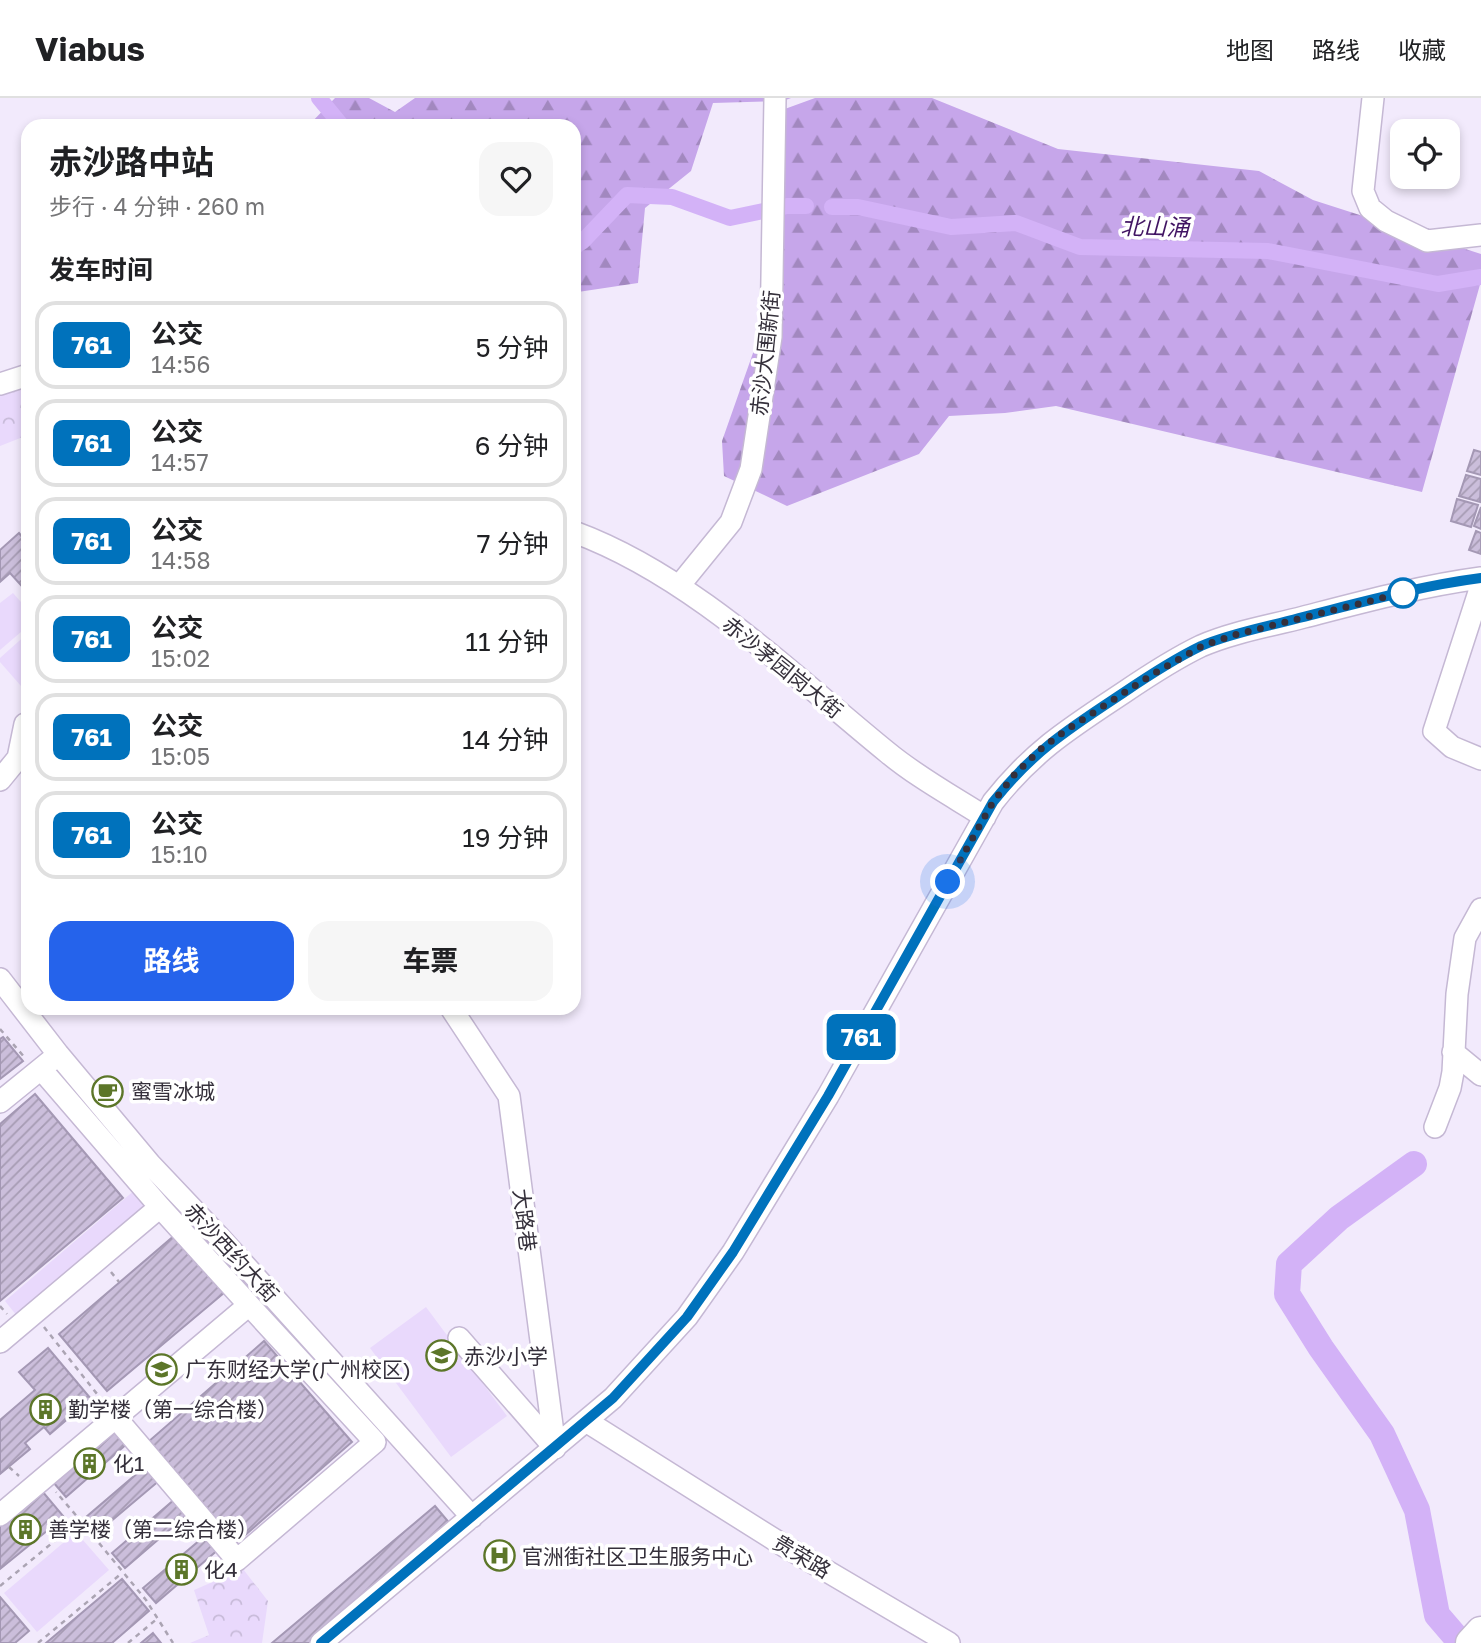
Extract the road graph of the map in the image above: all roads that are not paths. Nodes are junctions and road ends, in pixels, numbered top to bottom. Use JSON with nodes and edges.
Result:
{"nodes":[{"id":1,"x":775,"y":98,"type":"edge"},
{"id":2,"x":1373,"y":98,"type":"edge"},
{"id":3,"x":1481,"y":235,"type":"edge"},
{"id":4,"x":21,"y":376,"type":"edge"},
{"id":5,"x":0,"y":384,"type":"edge"},
{"id":6,"x":581,"y":535,"type":"edge"},
{"id":7,"x":1481,"y":578,"type":"edge"},
{"id":8,"x":679,"y":586,"type":"junction"},
{"id":9,"x":1481,"y":586,"type":"edge"},
{"id":10,"x":1481,"y":759,"type":"edge"},
{"id":11,"x":21,"y":761,"type":"edge"},
{"id":12,"x":0,"y":780,"type":"edge"},
{"id":13,"x":985,"y":817,"type":"junction"},
{"id":14,"x":1481,"y":909,"type":"edge"},
{"id":15,"x":0,"y":979,"type":"edge"},
{"id":16,"x":21,"y":1007,"type":"edge"},
{"id":17,"x":27,"y":1015,"type":"edge"},
{"id":18,"x":457,"y":1015,"type":"edge"},
{"id":19,"x":1453,"y":1052,"type":"junction"},
{"id":20,"x":58,"y":1055,"type":"junction"},
{"id":21,"x":1481,"y":1075,"type":"edge"},
{"id":22,"x":25,"y":1077,"type":"edge"},
{"id":23,"x":0,"y":1102,"type":"edge"},
{"id":24,"x":1435,"y":1127,"type":"dead end"},
{"id":25,"x":160,"y":1207,"type":"junction"},
{"id":26,"x":249,"y":1305,"type":"junction"},
{"id":27,"x":459,"y":1338,"type":"dead end"},
{"id":28,"x":0,"y":1342,"type":"edge"},
{"id":29,"x":116,"y":1418,"type":"junction"},
{"id":30,"x":586,"y":1421,"type":"junction"},
{"id":31,"x":555,"y":1448,"type":"junction"},
{"id":32,"x":0,"y":1515,"type":"edge"},
{"id":33,"x":472,"y":1517,"type":"junction"},
{"id":34,"x":1481,"y":1632,"type":"edge"},
{"id":35,"x":919,"y":1635,"type":"edge"},
{"id":36,"x":321,"y":1643,"type":"edge"},
{"id":37,"x":949,"y":1643,"type":"edge"},
{"id":38,"x":1471,"y":1643,"type":"edge"}],
"edges":[{"from":1,"to":8,"type":"street","name":"赤沙大围新街"},
{"from":2,"to":3,"type":"street"},
{"from":4,"to":5,"type":"street"},
{"from":6,"to":8,"type":"street","name":"赤沙茅园岗大街"},
{"from":7,"to":13,"type":"street"},
{"from":8,"to":13,"type":"street","name":"赤沙茅园岗大街"},
{"from":9,"to":10,"type":"street"},
{"from":11,"to":12,"type":"street"},
{"from":13,"to":30,"type":"street"},
{"from":14,"to":19,"type":"street"},
{"from":15,"to":16,"type":"street","name":"赤沙西约大街"},
{"from":17,"to":20,"type":"street","name":"赤沙西约大街"},
{"from":18,"to":31,"type":"street","name":"大路巷"},
{"from":19,"to":21,"type":"street"},
{"from":19,"to":24,"type":"street"},
{"from":20,"to":22,"type":"street"},
{"from":20,"to":33,"type":"street","name":"赤沙西约大街"},
{"from":22,"to":23,"type":"street"},
{"from":22,"to":25,"type":"street"},
{"from":25,"to":26,"type":"street"},
{"from":25,"to":28,"type":"street"},
{"from":26,"to":29,"type":"street"},
{"from":26,"to":29,"type":"street"},
{"from":27,"to":31,"type":"street"},
{"from":29,"to":32,"type":"street"},
{"from":30,"to":31,"type":"street"},
{"from":30,"to":35,"type":"street","name":"贵荣路"},
{"from":31,"to":33,"type":"street"},
{"from":33,"to":36,"type":"street"},
{"from":34,"to":38,"type":"highway"},
{"from":35,"to":37,"type":"street","name":"贵荣路"}]}
